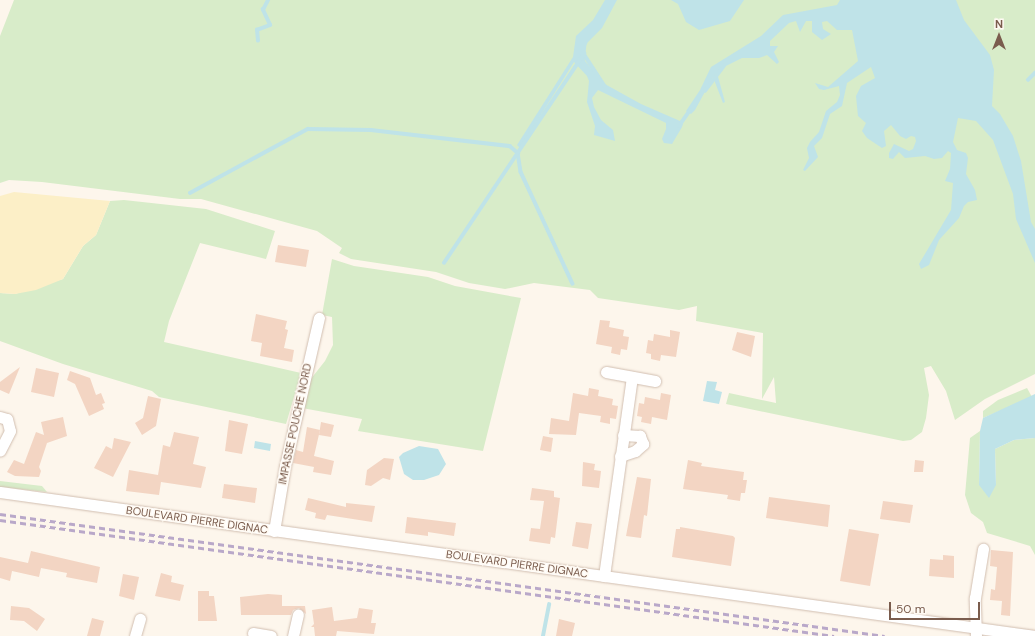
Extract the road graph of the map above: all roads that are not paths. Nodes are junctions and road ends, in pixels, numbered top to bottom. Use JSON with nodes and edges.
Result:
{"nodes":[{"id":1,"x":319,"y":318,"type":"dead end"},
{"id":2,"x":606,"y":372,"type":"dead end"},
{"id":3,"x":632,"y":377,"type":"junction"},
{"id":4,"x":655,"y":381,"type":"dead end"},
{"id":5,"x":0,"y":417,"type":"edge"},
{"id":6,"x":623,"y":435,"type":"junction"},
{"id":7,"x":0,"y":451,"type":"edge"},
{"id":8,"x":620,"y":456,"type":"junction"},
{"id":9,"x":0,"y":492,"type":"edge"},
{"id":10,"x":274,"y":531,"type":"junction"},
{"id":11,"x":983,"y":549,"type":"dead end"},
{"id":12,"x":604,"y":576,"type":"junction"},
{"id":13,"x":298,"y":615,"type":"dead end"},
{"id":14,"x":140,"y":619,"type":"dead end"},
{"id":15,"x":975,"y":632,"type":"edge"},
{"id":16,"x":252,"y":633,"type":"dead end"},
{"id":17,"x":134,"y":636,"type":"edge"},
{"id":18,"x":271,"y":636,"type":"edge"},
{"id":19,"x":293,"y":636,"type":"edge"},
{"id":20,"x":1035,"y":636,"type":"edge"}],
"edges":[{"from":1,"to":10,"type":"street","name":"IMPASSE POUCHE NORD"},
{"from":2,"to":3,"type":"street"},
{"from":3,"to":4,"type":"street"},
{"from":3,"to":6,"type":"street"},
{"from":5,"to":7,"type":"street"},
{"from":6,"to":8,"type":"street"},
{"from":6,"to":8,"type":"street"},
{"from":8,"to":12,"type":"street"},
{"from":9,"to":10,"type":"street","name":"BOULEVARD PIERRE DIGNAC"},
{"from":10,"to":12,"type":"street","name":"BOULEVARD PIERRE DIGNAC"},
{"from":11,"to":15,"type":"street"},
{"from":12,"to":15,"type":"street","name":"BOULEVARD PIERRE DIGNAC"},
{"from":13,"to":19,"type":"street"},
{"from":14,"to":17,"type":"street"},
{"from":15,"to":20,"type":"street","name":"BOULEVARD PIERRE DIGNAC"},
{"from":16,"to":18,"type":"street"}]}
